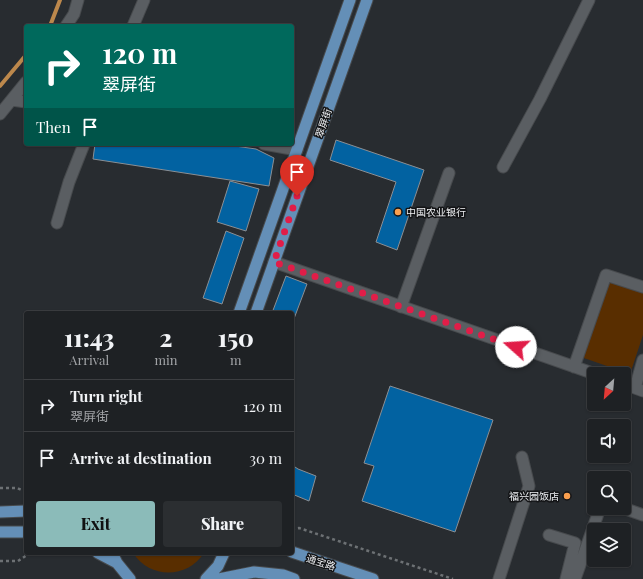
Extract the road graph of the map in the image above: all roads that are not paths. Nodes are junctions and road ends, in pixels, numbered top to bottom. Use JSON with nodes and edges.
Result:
{"nodes":[{"id":1,"x":78,"y":0,"type":"edge"},
{"id":2,"x":144,"y":0,"type":"edge"},
{"id":3,"x":350,"y":0,"type":"edge"},
{"id":4,"x":367,"y":0,"type":"edge"},
{"id":5,"x":589,"y":0,"type":"edge"},
{"id":6,"x":67,"y":24,"type":"edge"},
{"id":7,"x":134,"y":24,"type":"edge"},
{"id":8,"x":24,"y":85,"type":"edge"},
{"id":9,"x":12,"y":100,"type":"junction"},
{"id":10,"x":24,"y":102,"type":"edge"},
{"id":11,"x":0,"y":114,"type":"edge"},
{"id":12,"x":83,"y":146,"type":"edge"},
{"id":13,"x":275,"y":146,"type":"edge"},
{"id":14,"x":297,"y":150,"type":"junction"},
{"id":15,"x":503,"y":167,"type":"dead end"},
{"id":16,"x":449,"y":173,"type":"dead end"},
{"id":17,"x":57,"y":223,"type":"dead end"},
{"id":18,"x":274,"y":262,"type":"junction"},
{"id":19,"x":643,"y":287,"type":"edge"},
{"id":20,"x":401,"y":307,"type":"junction"},
{"id":21,"x":240,"y":311,"type":"edge"},
{"id":22,"x":257,"y":311,"type":"edge"},
{"id":23,"x":643,"y":360,"type":"edge"},
{"id":24,"x":574,"y":366,"type":"junction"},
{"id":25,"x":587,"y":371,"type":"edge"},
{"id":26,"x":634,"y":387,"type":"edge"},
{"id":27,"x":522,"y":456,"type":"dead end"},
{"id":28,"x":24,"y":511,"type":"edge"},
{"id":29,"x":631,"y":511,"type":"edge"},
{"id":30,"x":0,"y":512,"type":"edge"},
{"id":31,"x":598,"y":515,"type":"edge"},
{"id":32,"x":643,"y":515,"type":"edge"},
{"id":33,"x":0,"y":532,"type":"edge"},
{"id":34,"x":24,"y":532,"type":"edge"},
{"id":35,"x":549,"y":535,"type":"dead end"},
{"id":36,"x":294,"y":553,"type":"edge"},
{"id":37,"x":101,"y":555,"type":"edge"},
{"id":38,"x":223,"y":555,"type":"edge"},
{"id":39,"x":121,"y":569,"type":"edge"},
{"id":40,"x":206,"y":579,"type":"edge"},
{"id":41,"x":219,"y":579,"type":"edge"},
{"id":42,"x":294,"y":579,"type":"edge"},
{"id":43,"x":373,"y":579,"type":"edge"},
{"id":44,"x":499,"y":579,"type":"edge"},
{"id":45,"x":566,"y":579,"type":"edge"},
{"id":46,"x":575,"y":579,"type":"edge"}],
"edges":[{"from":1,"to":6,"type":"street"},
{"from":2,"to":7,"type":"street"},
{"from":3,"to":14,"type":"main road","name":"翠屏街"},
{"from":4,"to":18,"type":"main road","name":"翠屏街"},
{"from":5,"to":15,"type":"street"},
{"from":8,"to":9,"type":"street"},
{"from":9,"to":10,"type":"street"},
{"from":9,"to":11,"type":"street"},
{"from":12,"to":17,"type":"street"},
{"from":13,"to":14,"type":"street"},
{"from":14,"to":21,"type":"main road","name":"翠屏街"},
{"from":16,"to":20,"type":"street"},
{"from":18,"to":20,"type":"street"},
{"from":18,"to":22,"type":"main road","name":"翠屏街"},
{"from":19,"to":24,"type":"street"},
{"from":20,"to":24,"type":"street"},
{"from":23,"to":26,"type":"street"},
{"from":24,"to":25,"type":"street"},
{"from":27,"to":44,"type":"street"},
{"from":28,"to":30,"type":"main road"},
{"from":29,"to":32,"type":"street"},
{"from":31,"to":46,"type":"street"},
{"from":33,"to":34,"type":"main road"},
{"from":35,"to":45,"type":"street"},
{"from":36,"to":43,"type":"main road","name":"通宝路"},
{"from":37,"to":39,"type":"main road"},
{"from":38,"to":40,"type":"main road"},
{"from":41,"to":42,"type":"main road"}]}
